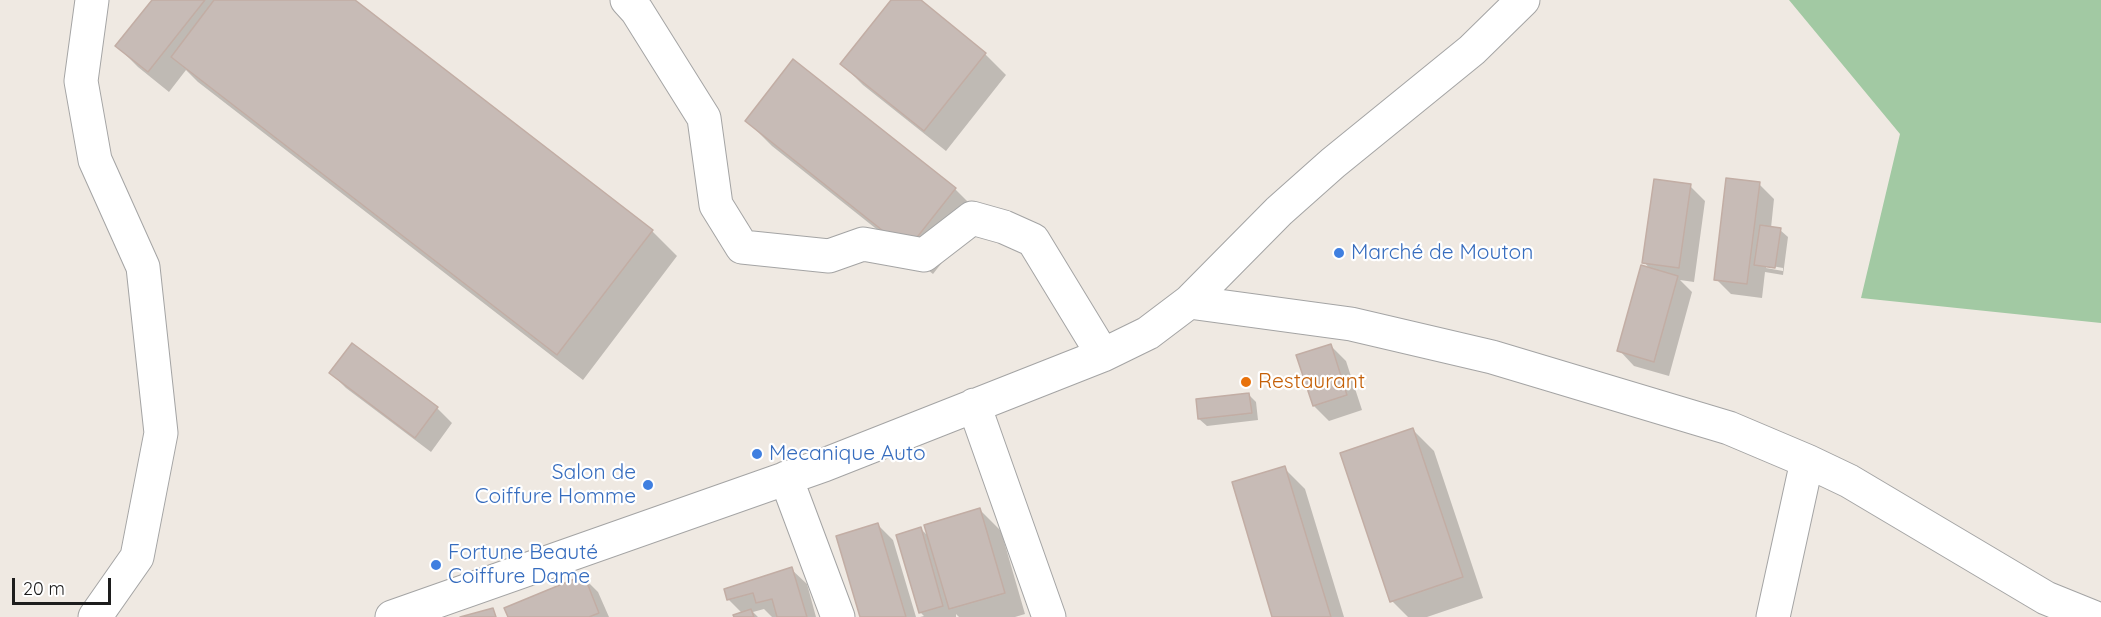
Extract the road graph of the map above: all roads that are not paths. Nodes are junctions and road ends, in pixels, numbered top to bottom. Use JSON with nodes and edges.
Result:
{"nodes":[{"id":1,"x":92,"y":0,"type":"edge"},
{"id":2,"x":627,"y":0,"type":"edge"},
{"id":3,"x":1523,"y":0,"type":"edge"},
{"id":4,"x":1189,"y":302,"type":"junction"},
{"id":5,"x":1103,"y":355,"type":"junction"},
{"id":6,"x":974,"y":405,"type":"junction"},
{"id":7,"x":1807,"y":461,"type":"junction"},
{"id":8,"x":786,"y":478,"type":"junction"},
{"id":9,"x":2043,"y":608,"type":"edge"},
{"id":10,"x":95,"y":617,"type":"edge"},
{"id":11,"x":392,"y":617,"type":"edge"},
{"id":12,"x":838,"y":617,"type":"edge"},
{"id":13,"x":1050,"y":617,"type":"edge"},
{"id":14,"x":1773,"y":617,"type":"edge"},
{"id":15,"x":2093,"y":617,"type":"edge"}],
"edges":[{"from":1,"to":10,"type":"street"},
{"from":2,"to":5,"type":"street"},
{"from":3,"to":4,"type":"street"},
{"from":4,"to":5,"type":"street"},
{"from":4,"to":7,"type":"street"},
{"from":5,"to":6,"type":"street"},
{"from":6,"to":8,"type":"street"},
{"from":6,"to":13,"type":"street"},
{"from":7,"to":9,"type":"street"},
{"from":7,"to":14,"type":"street"},
{"from":8,"to":11,"type":"street"},
{"from":8,"to":12,"type":"street"},
{"from":9,"to":15,"type":"street"}]}
